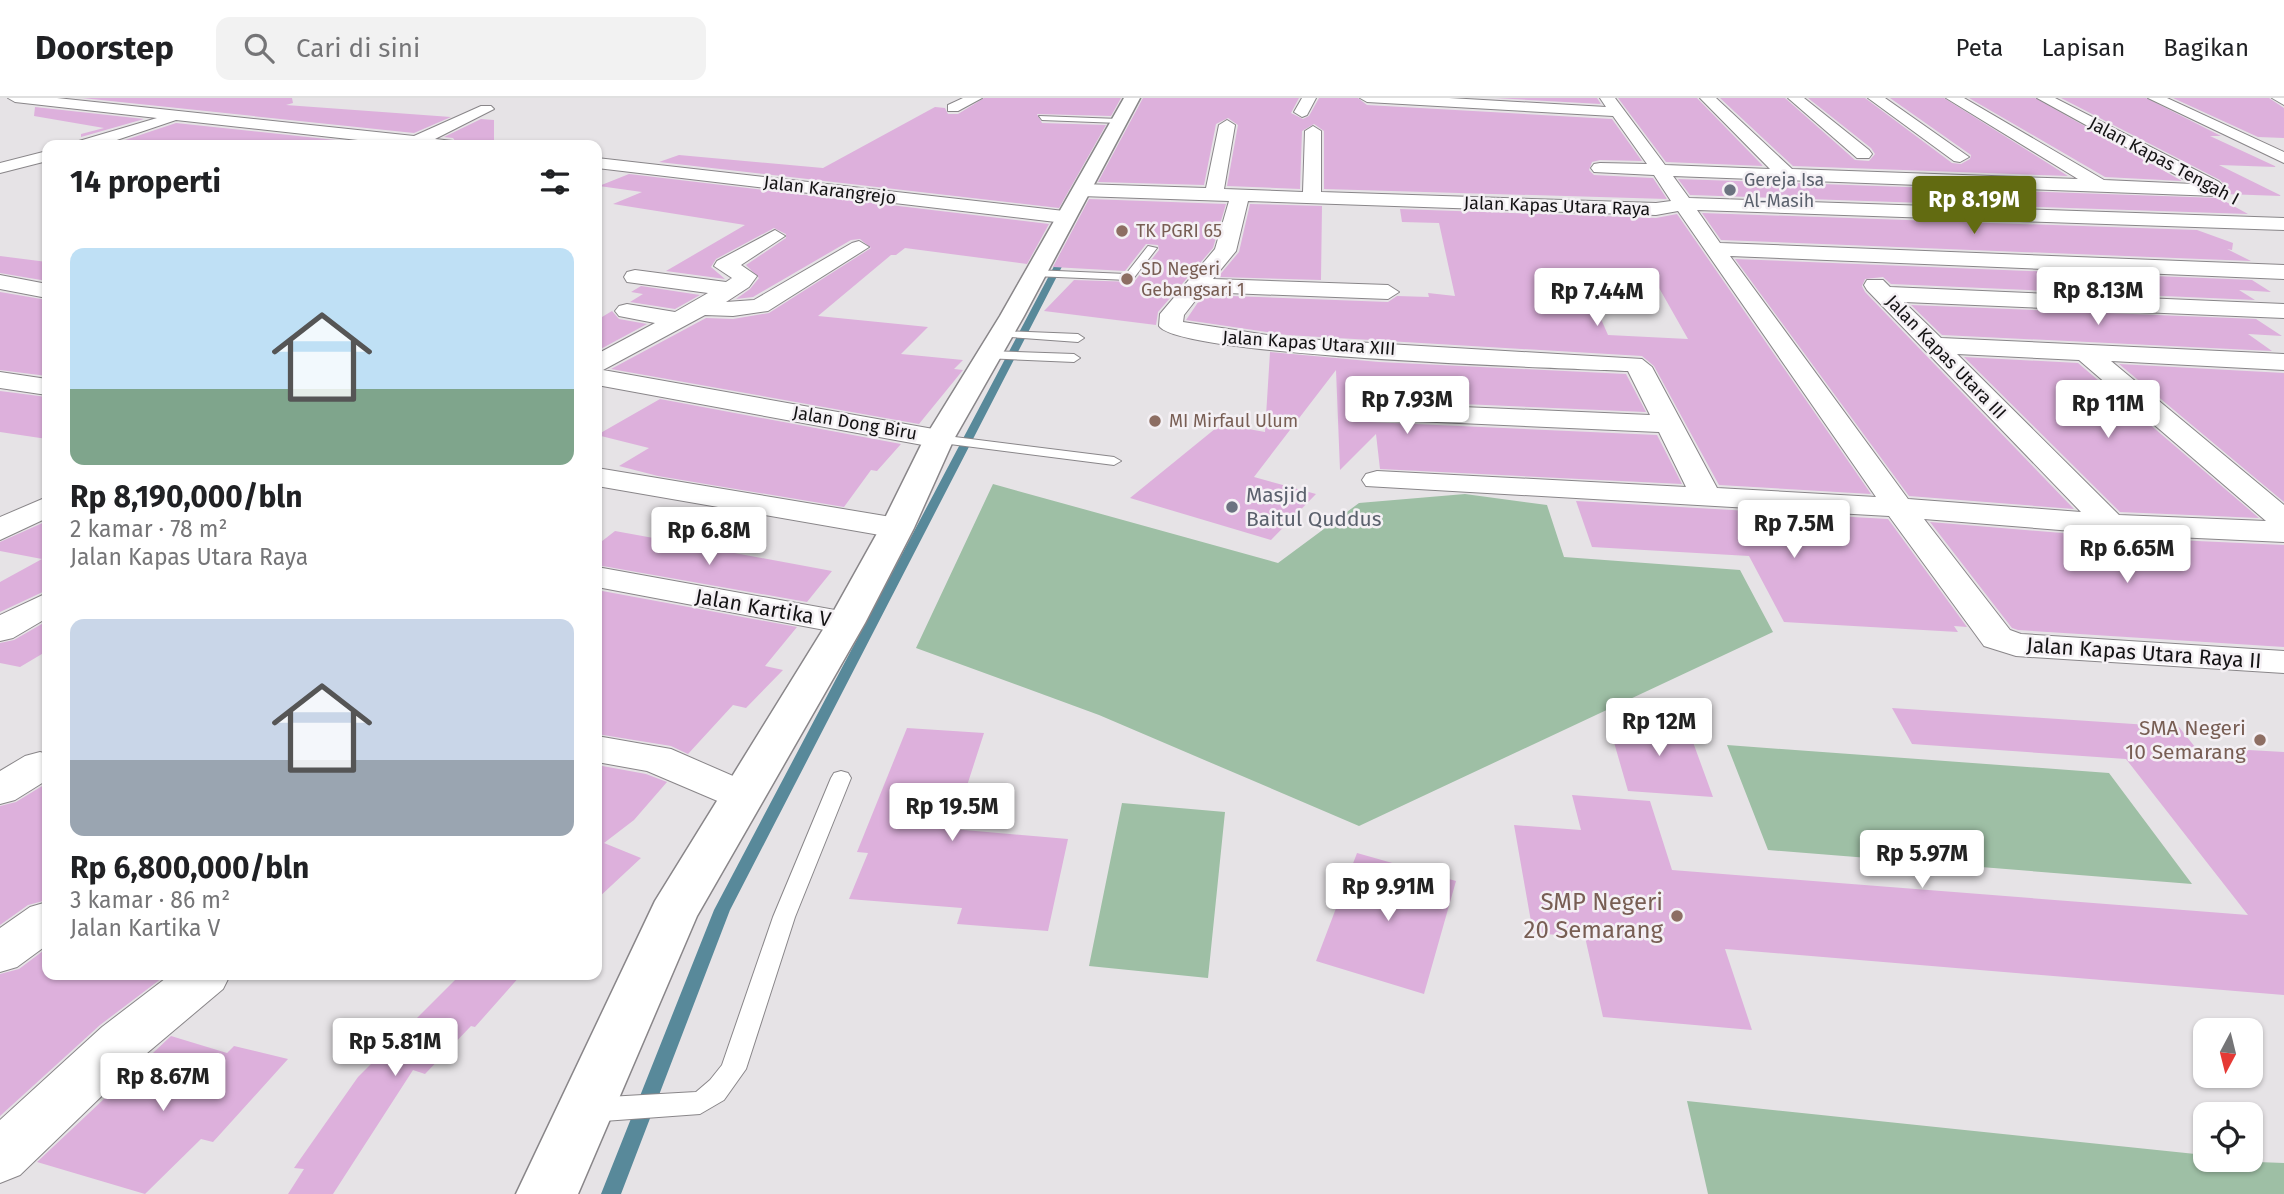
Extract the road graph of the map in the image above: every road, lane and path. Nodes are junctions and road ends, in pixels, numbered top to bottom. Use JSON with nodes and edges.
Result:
{"nodes":[{"id":1,"x":15,"y":98,"type":"edge"},
{"id":2,"x":975,"y":98,"type":"edge"},
{"id":3,"x":1132,"y":98,"type":"edge"},
{"id":4,"x":1367,"y":98,"type":"edge"},
{"id":5,"x":1707,"y":98,"type":"edge"},
{"id":6,"x":1795,"y":98,"type":"edge"},
{"id":7,"x":1875,"y":98,"type":"edge"},
{"id":8,"x":1953,"y":98,"type":"edge"},
{"id":9,"x":2045,"y":98,"type":"edge"},
{"id":10,"x":2155,"y":98,"type":"edge"},
{"id":11,"x":2279,"y":98,"type":"edge"},
{"id":12,"x":2284,"y":100,"type":"edge"},
{"id":13,"x":225,"y":102,"type":"dead end"},
{"id":14,"x":1515,"y":103,"type":"edge"},
{"id":15,"x":1613,"y":105,"type":"edge"},
{"id":16,"x":953,"y":108,"type":"dead end"},
{"id":17,"x":486,"y":109,"type":"dead end"},
{"id":18,"x":187,"y":114,"type":"junction"},
{"id":19,"x":1042,"y":118,"type":"dead end"},
{"id":20,"x":1119,"y":121,"type":"junction"},
{"id":21,"x":1227,"y":125,"type":"dead end"},
{"id":22,"x":1313,"y":131,"type":"dead end"},
{"id":23,"x":376,"y":136,"type":"junction"},
{"id":24,"x":101,"y":140,"type":"edge"},
{"id":25,"x":363,"y":140,"type":"edge"},
{"id":26,"x":409,"y":140,"type":"edge"},
{"id":27,"x":419,"y":140,"type":"edge"},
{"id":28,"x":1763,"y":151,"type":"junction"},
{"id":29,"x":1788,"y":152,"type":"dead end"},
{"id":30,"x":1838,"y":153,"type":"dead end"},
{"id":31,"x":1932,"y":156,"type":"dead end"},
{"id":32,"x":42,"y":157,"type":"edge"},
{"id":33,"x":2015,"y":158,"type":"dead end"},
{"id":34,"x":2284,"y":158,"type":"edge"},
{"id":35,"x":2057,"y":160,"type":"junction"},
{"id":36,"x":2095,"y":161,"type":"dead end"},
{"id":37,"x":602,"y":163,"type":"edge"},
{"id":38,"x":2133,"y":163,"type":"dead end"},
{"id":39,"x":2171,"y":164,"type":"junction"},
{"id":40,"x":0,"y":168,"type":"edge"},
{"id":41,"x":1600,"y":168,"type":"dead end"},
{"id":42,"x":1661,"y":170,"type":"junction"},
{"id":43,"x":1787,"y":175,"type":"junction"},
{"id":44,"x":2102,"y":186,"type":"junction"},
{"id":45,"x":1214,"y":194,"type":"junction"},
{"id":46,"x":1240,"y":195,"type":"junction"},
{"id":47,"x":1086,"y":197,"type":"junction"},
{"id":48,"x":1312,"y":198,"type":"junction"},
{"id":49,"x":1685,"y":204,"type":"junction"},
{"id":50,"x":2251,"y":207,"type":"dead end"},
{"id":51,"x":2284,"y":224,"type":"edge"},
{"id":52,"x":775,"y":236,"type":"dead end"},
{"id":53,"x":859,"y":247,"type":"dead end"},
{"id":54,"x":1152,"y":248,"type":"dead end"},
{"id":55,"x":1714,"y":249,"type":"junction"},
{"id":56,"x":1839,"y":253,"type":"junction"},
{"id":57,"x":2284,"y":272,"type":"edge"},
{"id":58,"x":1047,"y":273,"type":"junction"},
{"id":59,"x":635,"y":277,"type":"dead end"},
{"id":60,"x":1129,"y":277,"type":"junction"},
{"id":61,"x":0,"y":282,"type":"edge"},
{"id":62,"x":1194,"y":285,"type":"junction"},
{"id":63,"x":40,"y":286,"type":"edge"},
{"id":64,"x":730,"y":289,"type":"junction"},
{"id":65,"x":1117,"y":292,"type":"dead end"},
{"id":66,"x":1388,"y":292,"type":"dead end"},
{"id":67,"x":1885,"y":294,"type":"junction"},
{"id":68,"x":627,"y":311,"type":"dead end"},
{"id":69,"x":2284,"y":311,"type":"edge"},
{"id":70,"x":690,"y":314,"type":"junction"},
{"id":71,"x":1078,"y":338,"type":"dead end"},
{"id":72,"x":1009,"y":345,"type":"junction"},
{"id":73,"x":1932,"y":345,"type":"junction"},
{"id":74,"x":2085,"y":352,"type":"junction"},
{"id":75,"x":1074,"y":358,"type":"dead end"},
{"id":76,"x":602,"y":361,"type":"edge"},
{"id":77,"x":2284,"y":362,"type":"edge"},
{"id":78,"x":602,"y":378,"type":"edge"},
{"id":79,"x":0,"y":380,"type":"edge"},
{"id":80,"x":42,"y":386,"type":"edge"},
{"id":81,"x":1370,"y":411,"type":"dead end"},
{"id":82,"x":1668,"y":424,"type":"junction"},
{"id":83,"x":944,"y":439,"type":"junction"},
{"id":84,"x":1114,"y":461,"type":"dead end"},
{"id":85,"x":602,"y":478,"type":"edge"},
{"id":86,"x":1377,"y":480,"type":"dead end"},
{"id":87,"x":1707,"y":498,"type":"junction"},
{"id":88,"x":1897,"y":508,"type":"junction"},
{"id":89,"x":42,"y":509,"type":"edge"},
{"id":90,"x":2284,"y":521,"type":"edge"},
{"id":91,"x":2110,"y":524,"type":"junction"},
{"id":92,"x":897,"y":528,"type":"junction"},
{"id":93,"x":0,"y":530,"type":"edge"},
{"id":94,"x":2284,"y":532,"type":"edge"},
{"id":95,"x":602,"y":578,"type":"edge"},
{"id":96,"x":42,"y":607,"type":"edge"},
{"id":97,"x":846,"y":623,"type":"junction"},
{"id":98,"x":0,"y":630,"type":"edge"},
{"id":99,"x":2005,"y":643,"type":"joint"},
{"id":100,"x":2284,"y":662,"type":"edge"},
{"id":101,"x":602,"y":750,"type":"edge"},
{"id":102,"x":40,"y":766,"type":"dead end"},
{"id":103,"x":841,"y":778,"type":"dead end"},
{"id":104,"x":0,"y":790,"type":"edge"},
{"id":105,"x":741,"y":796,"type":"junction"},
{"id":106,"x":42,"y":924,"type":"edge"},
{"id":107,"x":0,"y":953,"type":"edge"},
{"id":108,"x":199,"y":980,"type":"edge"},
{"id":109,"x":598,"y":1110,"type":"junction"},
{"id":110,"x":0,"y":1157,"type":"edge"},
{"id":111,"x":547,"y":1194,"type":"edge"}],
"edges":[{"from":1,"to":18,"type":"street"},
{"from":2,"to":16,"type":"street"},
{"from":3,"to":20,"type":"street"},
{"from":4,"to":14,"type":"street"},
{"from":5,"to":28,"type":"street"},
{"from":6,"to":30,"type":"street"},
{"from":7,"to":31,"type":"street"},
{"from":8,"to":35,"type":"street"},
{"from":9,"to":39,"type":"street","name":"Jalan Kapas Tengah I"},
{"from":10,"to":34,"type":"street"},
{"from":11,"to":12,"type":"street"},
{"from":13,"to":18,"type":"street"},
{"from":14,"to":15,"type":"street"},
{"from":15,"to":42,"type":"street"},
{"from":17,"to":27,"type":"street"},
{"from":18,"to":23,"type":"street"},
{"from":18,"to":24,"type":"street"},
{"from":19,"to":20,"type":"lane"},
{"from":20,"to":47,"type":"street"},
{"from":21,"to":45,"type":"street"},
{"from":22,"to":48,"type":"street"},
{"from":23,"to":25,"type":"lane"},
{"from":23,"to":26,"type":"street"},
{"from":28,"to":29,"type":"street"},
{"from":28,"to":43,"type":"street"},
{"from":32,"to":40,"type":"street"},
{"from":33,"to":35,"type":"street"},
{"from":35,"to":36,"type":"street"},
{"from":35,"to":44,"type":"street"},
{"from":37,"to":47,"type":"street","name":"Jalan Karangrejo"},
{"from":38,"to":39,"type":"street"},
{"from":39,"to":44,"type":"street","name":"Jalan Kapas Tengah I"},
{"from":41,"to":42,"type":"street"},
{"from":42,"to":43,"type":"street"},
{"from":42,"to":49,"type":"street"},
{"from":43,"to":44,"type":"street"},
{"from":45,"to":46,"type":"street","name":"Jalan Kapas Utara Raya"},
{"from":45,"to":47,"type":"street","name":"Jalan Kapas Utara Raya"},
{"from":46,"to":48,"type":"street","name":"Jalan Kapas Utara Raya"},
{"from":46,"to":62,"type":"street","name":"Jalan Kapas Utara XIII"},
{"from":47,"to":58,"type":"street"},
{"from":48,"to":49,"type":"street","name":"Jalan Kapas Utara Raya"},
{"from":49,"to":51,"type":"street","name":"Jalan Kapas Utara Raya"},
{"from":49,"to":55,"type":"street"},
{"from":50,"to":51,"type":"street","name":"Jalan Kapas Tengah I"},
{"from":52,"to":64,"type":"street"},
{"from":53,"to":70,"type":"street"},
{"from":54,"to":60,"type":"lane"},
{"from":55,"to":56,"type":"street"},
{"from":55,"to":88,"type":"street"},
{"from":56,"to":57,"type":"street"},
{"from":56,"to":67,"type":"street","name":"Jalan Kapas Utara III"},
{"from":58,"to":60,"type":"lane"},
{"from":58,"to":72,"type":"street"},
{"from":59,"to":64,"type":"street"},
{"from":60,"to":65,"type":"lane"},
{"from":61,"to":63,"type":"street"},
{"from":62,"to":66,"type":"street"},
{"from":62,"to":82,"type":"street","name":"Jalan Kapas Utara XIII"},
{"from":64,"to":70,"type":"street"},
{"from":67,"to":69,"type":"street"},
{"from":67,"to":73,"type":"street","name":"Jalan Kapas Utara III"},
{"from":68,"to":70,"type":"street"},
{"from":70,"to":76,"type":"street"},
{"from":71,"to":72,"type":"lane"},
{"from":72,"to":75,"type":"lane"},
{"from":72,"to":83,"type":"street"},
{"from":73,"to":74,"type":"street"},
{"from":73,"to":91,"type":"street","name":"Jalan Kapas Utara III"},
{"from":74,"to":77,"type":"street"},
{"from":74,"to":90,"type":"street"},
{"from":78,"to":83,"type":"street","name":"Jalan Dong Biru"},
{"from":79,"to":80,"type":"street"},
{"from":81,"to":82,"type":"street"},
{"from":82,"to":87,"type":"street"},
{"from":83,"to":84,"type":"lane","name":"Jalan Dong Biru"},
{"from":83,"to":92,"type":"street"},
{"from":85,"to":92,"type":"street"},
{"from":86,"to":87,"type":"street"},
{"from":87,"to":88,"type":"street"},
{"from":88,"to":91,"type":"street"},
{"from":88,"to":99,"type":"street"},
{"from":89,"to":93,"type":"street"},
{"from":91,"to":94,"type":"street"},
{"from":92,"to":97,"type":"street"},
{"from":95,"to":97,"type":"street","name":"Jalan Kartika V"},
{"from":96,"to":98,"type":"street"},
{"from":97,"to":105,"type":"street"},
{"from":99,"to":100,"type":"street","name":"Jalan Kapas Utara Raya II"},
{"from":101,"to":105,"type":"street"},
{"from":102,"to":104,"type":"street"},
{"from":103,"to":109,"type":"lane"},
{"from":105,"to":109,"type":"street"},
{"from":106,"to":107,"type":"street"},
{"from":108,"to":110,"type":"street"},
{"from":109,"to":111,"type":"street"}]}
